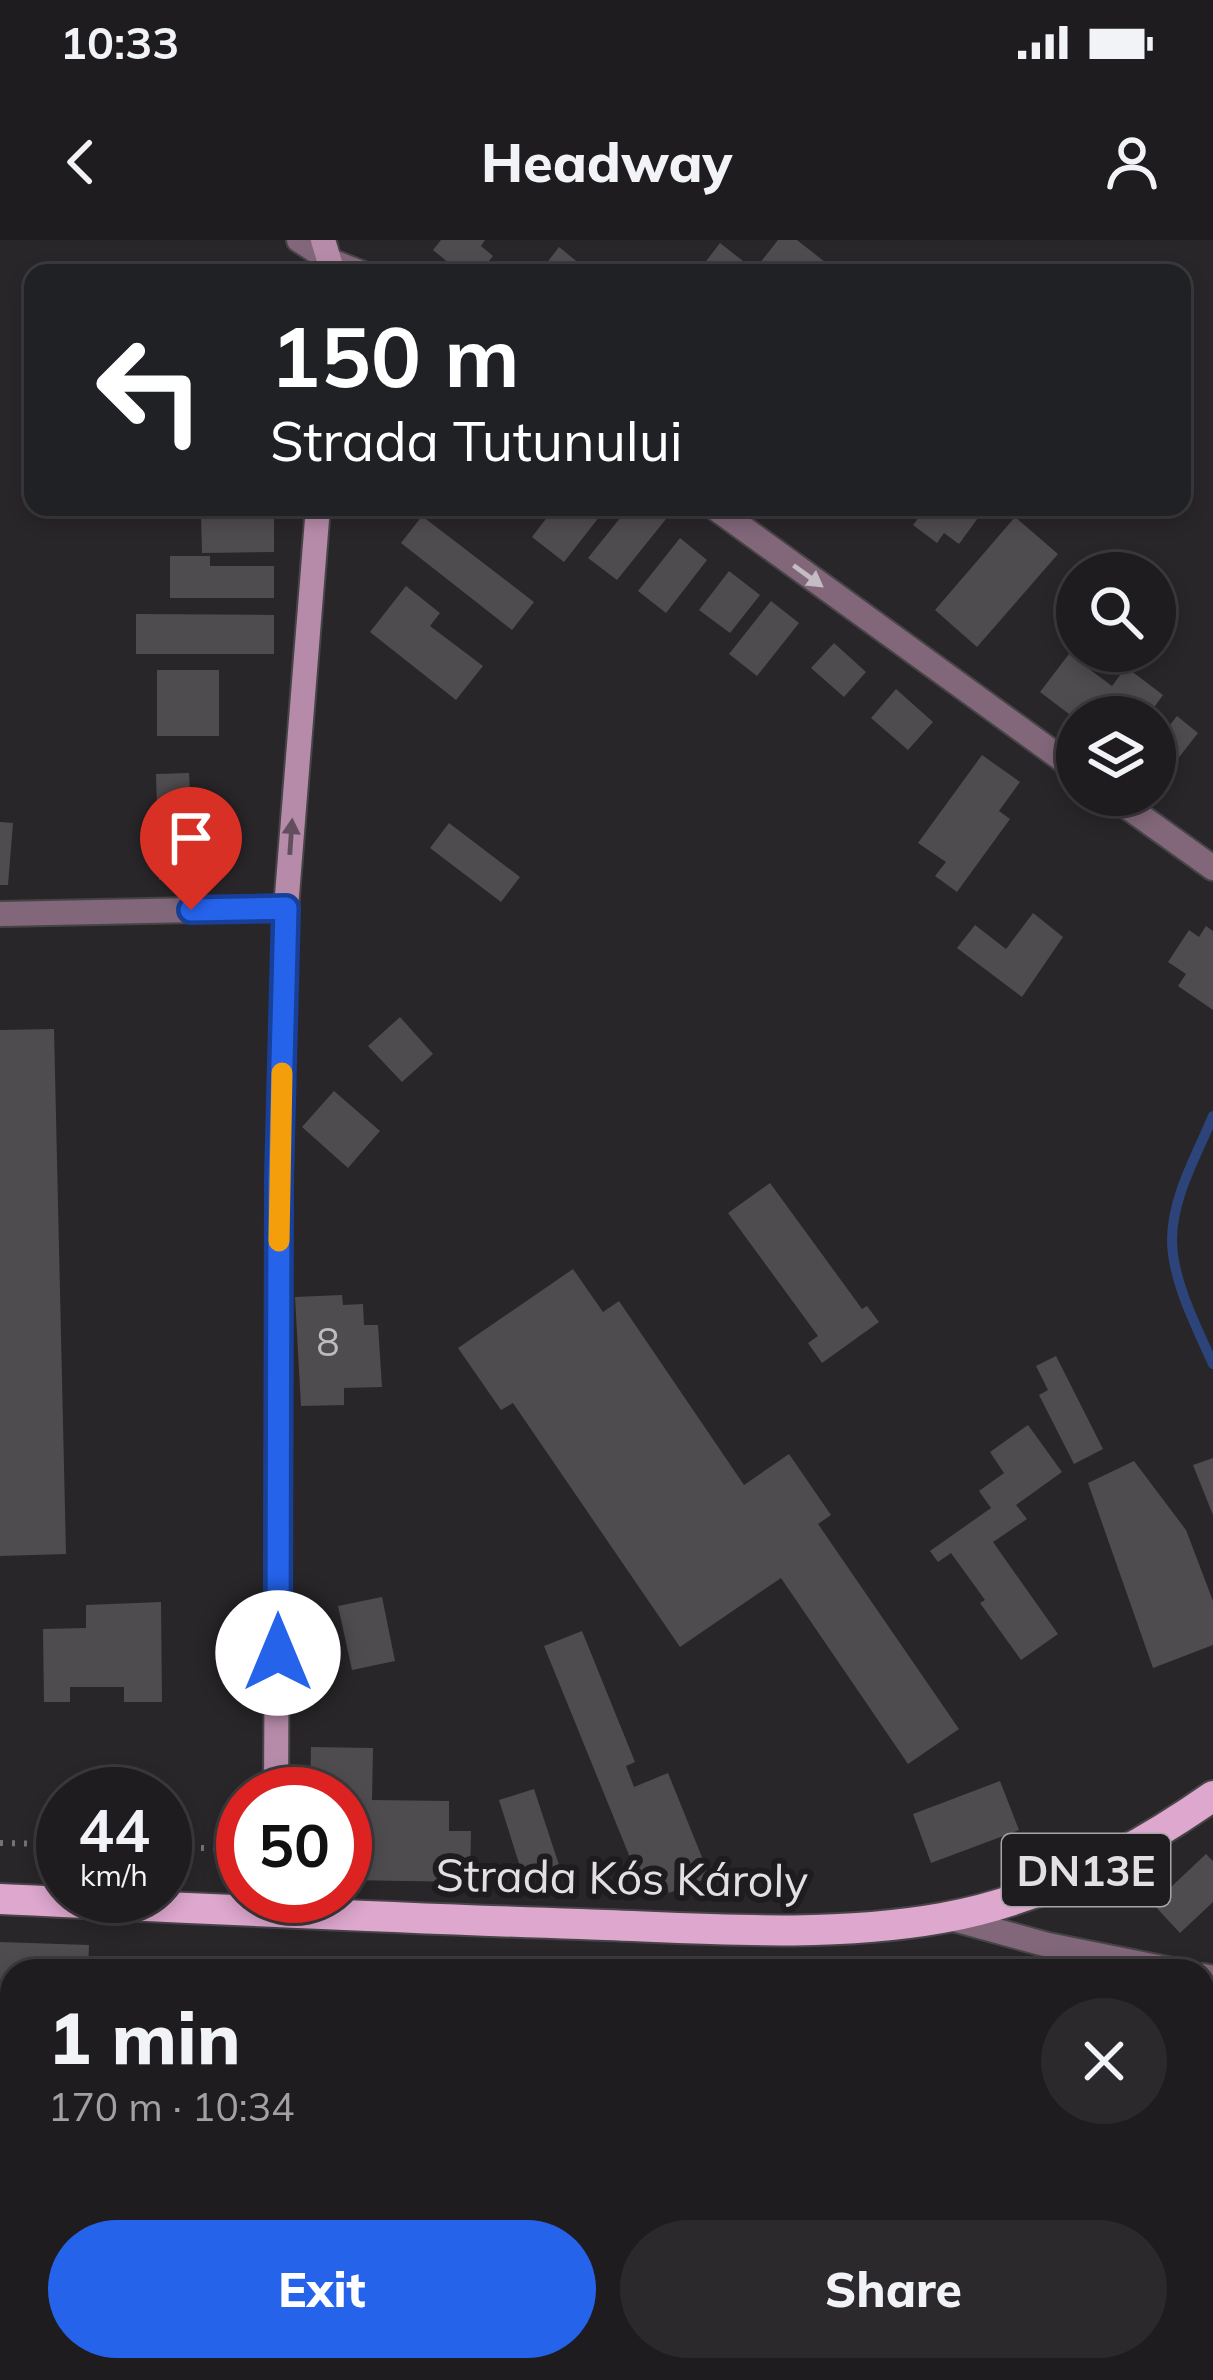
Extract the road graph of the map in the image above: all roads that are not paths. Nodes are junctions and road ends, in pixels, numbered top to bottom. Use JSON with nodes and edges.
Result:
{"nodes":[{"id":1,"x":299,"y":240,"type":"edge"},
{"id":2,"x":330,"y":258,"type":"edge"},
{"id":3,"x":317,"y":516,"type":"edge"},
{"id":4,"x":726,"y":516,"type":"edge"},
{"id":5,"x":1056,"y":755,"type":"edge"},
{"id":6,"x":1140,"y":816,"type":"edge"},
{"id":7,"x":1213,"y":868,"type":"edge"},
{"id":8,"x":286,"y":908,"type":"junction"},
{"id":9,"x":0,"y":914,"type":"edge"},
{"id":10,"x":276,"y":1767,"type":"edge"},
{"id":11,"x":1213,"y":1796,"type":"edge"},
{"id":12,"x":0,"y":1899,"type":"edge"},
{"id":13,"x":216,"y":1903,"type":"edge"},
{"id":14,"x":372,"y":1909,"type":"edge"},
{"id":15,"x":946,"y":1917,"type":"junction"},
{"id":16,"x":1117,"y":1959,"type":"edge"}],
"edges":[{"from":1,"to":2,"type":"street"},
{"from":8,"to":3,"type":"main road","one_way":true},
{"from":4,"to":5,"type":"street","one_way":true},
{"from":6,"to":7,"type":"street"},
{"from":8,"to":9,"type":"street"},
{"from":8,"to":10,"type":"main road"},
{"from":11,"to":15,"type":"main road","name":"Strada Kós Károly","number":"DN13E"},
{"from":12,"to":13,"type":"main road","name":"Strada Kós Károly","number":"DN13E"},
{"from":14,"to":15,"type":"main road","name":"Strada Kós Károly","number":"DN13E"},
{"from":15,"to":16,"type":"street"}]}
